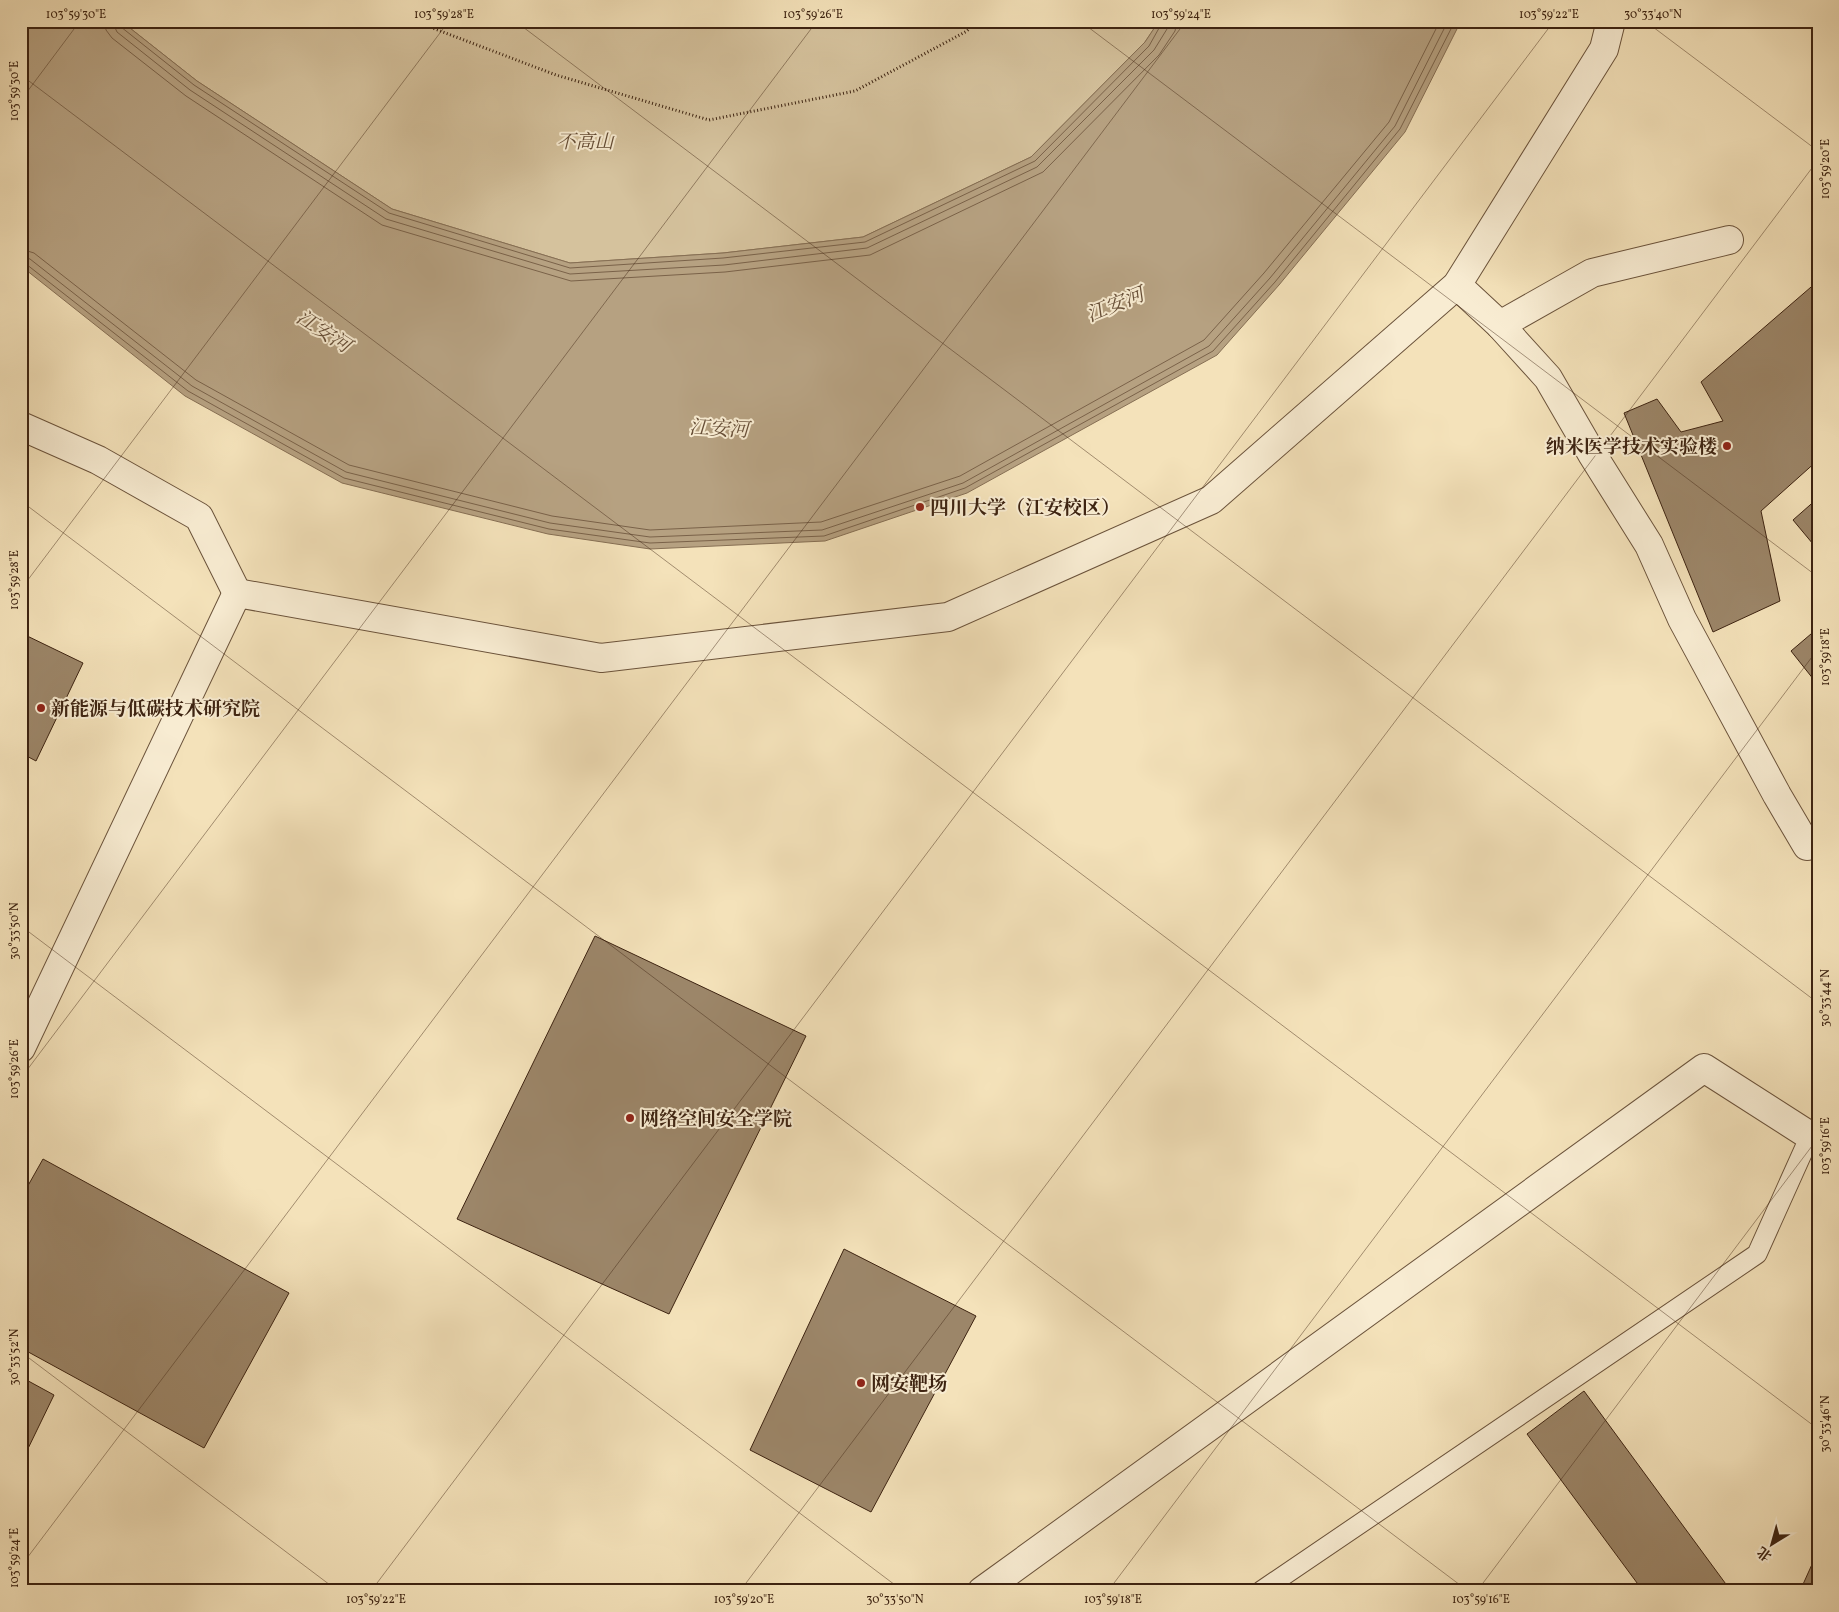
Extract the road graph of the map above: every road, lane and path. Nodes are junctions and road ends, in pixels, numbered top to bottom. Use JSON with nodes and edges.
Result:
{"nodes":[{"id":1,"x":414,"y":21,"type":"edge"},
{"id":2,"x":977,"y":21,"type":"edge"},
{"id":3,"x":1611,"y":21,"type":"edge"},
{"id":4,"x":1618,"y":21,"type":"edge"},
{"id":5,"x":1604,"y":48,"type":"junction"},
{"id":6,"x":1729,"y":240,"type":"dead end"},
{"id":7,"x":1457,"y":285,"type":"junction"},
{"id":8,"x":1500,"y":324,"type":"junction"},
{"id":9,"x":21,"y":426,"type":"edge"},
{"id":10,"x":237,"y":593,"type":"junction"},
{"id":11,"x":1818,"y":841,"type":"edge"},
{"id":12,"x":21,"y":1048,"type":"edge"},
{"id":13,"x":1814,"y":1139,"type":"edge"},
{"id":14,"x":982,"y":1591,"type":"edge"},
{"id":15,"x":1261,"y":1591,"type":"edge"}],
"edges":[{"from":1,"to":2,"type":"path"},
{"from":3,"to":5,"type":"street"},
{"from":4,"to":5,"type":"street"},
{"from":5,"to":7,"type":"street"},
{"from":6,"to":8,"type":"street"},
{"from":7,"to":8,"type":"street"},
{"from":7,"to":10,"type":"street"},
{"from":8,"to":11,"type":"street"},
{"from":9,"to":10,"type":"street"},
{"from":10,"to":12,"type":"street"},
{"from":13,"to":14,"type":"street"},
{"from":13,"to":15,"type":"lane"}]}
